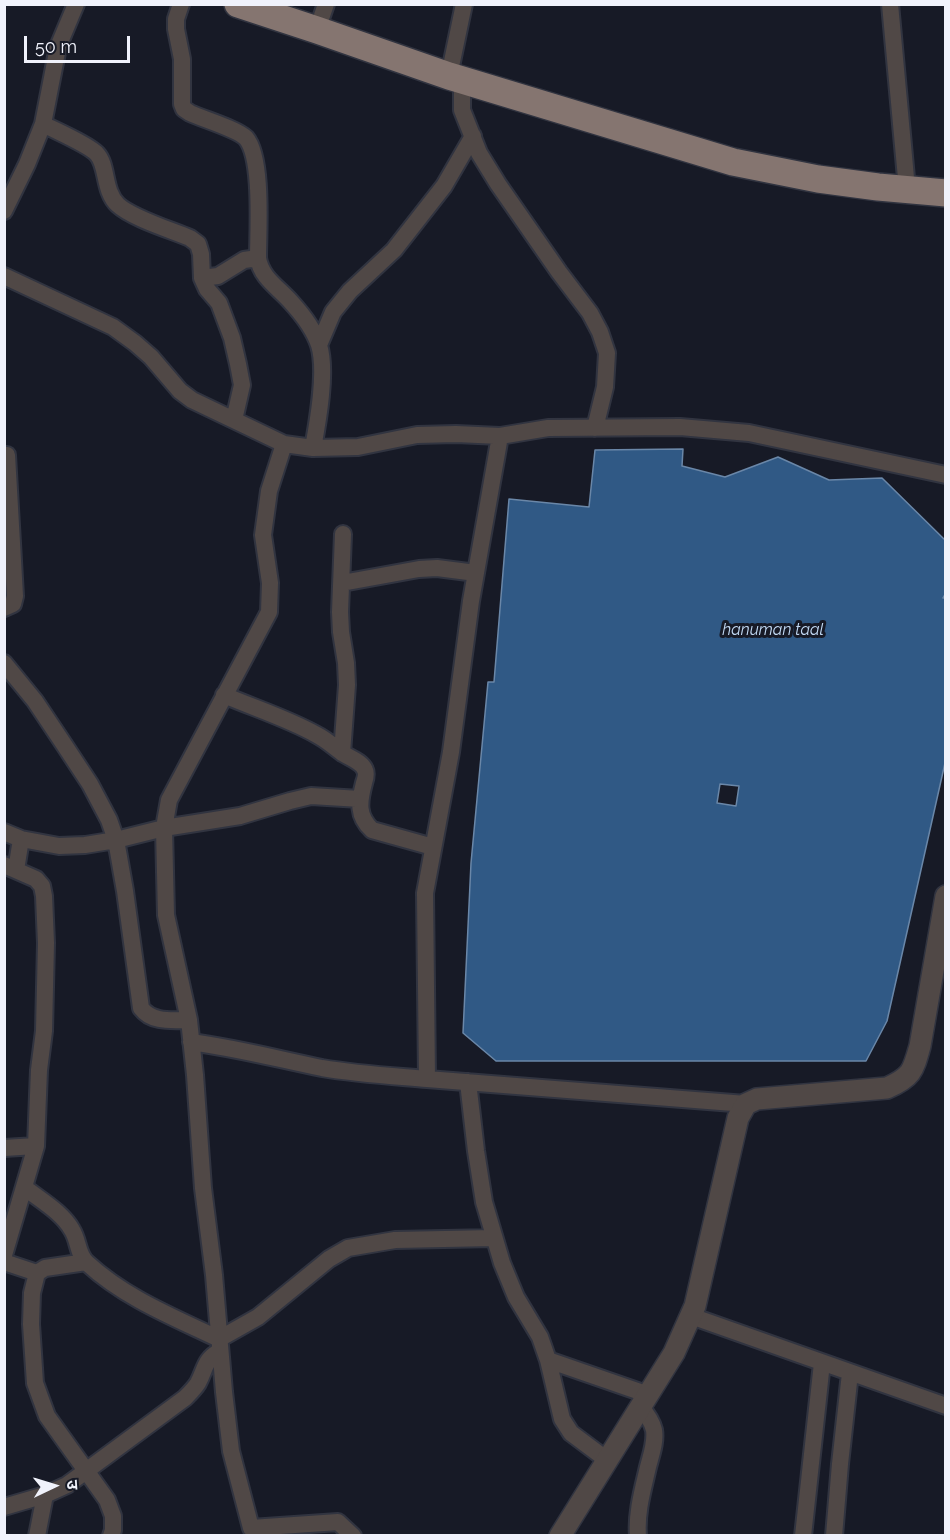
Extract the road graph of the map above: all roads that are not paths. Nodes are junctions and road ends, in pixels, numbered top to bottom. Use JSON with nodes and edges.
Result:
{"nodes":[{"id":1,"x":76,"y":4,"type":"edge"},
{"id":2,"x":181,"y":4,"type":"edge"},
{"id":3,"x":238,"y":4,"type":"edge"},
{"id":4,"x":326,"y":4,"type":"edge"},
{"id":5,"x":464,"y":4,"type":"edge"},
{"id":6,"x":890,"y":4,"type":"edge"},
{"id":7,"x":317,"y":30,"type":"junction"},
{"id":8,"x":455,"y":78,"type":"junction"},
{"id":9,"x":44,"y":124,"type":"junction"},
{"id":10,"x":472,"y":136,"type":"junction"},
{"id":11,"x":907,"y":189,"type":"junction"},
{"id":12,"x":945,"y":193,"type":"edge"},
{"id":13,"x":4,"y":211,"type":"edge"},
{"id":14,"x":258,"y":258,"type":"junction"},
{"id":15,"x":4,"y":276,"type":"edge"},
{"id":16,"x":202,"y":278,"type":"junction"},
{"id":17,"x":319,"y":345,"type":"junction"},
{"id":18,"x":234,"y":420,"type":"junction"},
{"id":19,"x":596,"y":428,"type":"junction"},
{"id":20,"x":500,"y":436,"type":"junction"},
{"id":21,"x":284,"y":444,"type":"junction"},
{"id":22,"x":313,"y":448,"type":"junction"},
{"id":23,"x":7,"y":455,"type":"dead end"},
{"id":24,"x":945,"y":475,"type":"edge"},
{"id":25,"x":343,"y":534,"type":"dead end"},
{"id":26,"x":476,"y":573,"type":"junction"},
{"id":27,"x":342,"y":583,"type":"junction"},
{"id":28,"x":4,"y":608,"type":"edge"},
{"id":29,"x":4,"y":663,"type":"edge"},
{"id":30,"x":224,"y":695,"type":"junction"},
{"id":31,"x":342,"y":753,"type":"junction"},
{"id":32,"x":360,"y":799,"type":"junction"},
{"id":33,"x":164,"y":828,"type":"junction"},
{"id":34,"x":4,"y":832,"type":"edge"},
{"id":35,"x":21,"y":838,"type":"junction"},
{"id":36,"x":116,"y":840,"type":"junction"},
{"id":37,"x":433,"y":847,"type":"junction"},
{"id":38,"x":10,"y":867,"type":"edge"},
{"id":39,"x":945,"y":896,"type":"edge"},
{"id":40,"x":189,"y":1020,"type":"junction"},
{"id":41,"x":191,"y":1042,"type":"junction"},
{"id":42,"x":427,"y":1079,"type":"junction"},
{"id":43,"x":468,"y":1083,"type":"junction"},
{"id":44,"x":746,"y":1104,"type":"junction"},
{"id":45,"x":36,"y":1146,"type":"junction"},
{"id":46,"x":4,"y":1148,"type":"edge"},
{"id":47,"x":24,"y":1188,"type":"junction"},
{"id":48,"x":494,"y":1239,"type":"junction"},
{"id":49,"x":4,"y":1255,"type":"edge"},
{"id":50,"x":4,"y":1262,"type":"edge"},
{"id":51,"x":86,"y":1262,"type":"junction"},
{"id":52,"x":37,"y":1273,"type":"junction"},
{"id":53,"x":691,"y":1316,"type":"junction"},
{"id":54,"x":220,"y":1345,"type":"junction"},
{"id":55,"x":548,"y":1360,"type":"junction"},
{"id":56,"x":822,"y":1363,"type":"junction"},
{"id":57,"x":850,"y":1373,"type":"junction"},
{"id":58,"x":646,"y":1398,"type":"junction"},
{"id":59,"x":945,"y":1406,"type":"edge"},
{"id":60,"x":607,"y":1460,"type":"junction"},
{"id":61,"x":87,"y":1471,"type":"junction"},
{"id":62,"x":45,"y":1495,"type":"junction"},
{"id":63,"x":4,"y":1507,"type":"edge"},
{"id":64,"x":251,"y":1532,"type":"edge"},
{"id":65,"x":37,"y":1536,"type":"edge"},
{"id":66,"x":111,"y":1536,"type":"edge"},
{"id":67,"x":353,"y":1536,"type":"edge"},
{"id":68,"x":560,"y":1536,"type":"edge"},
{"id":69,"x":638,"y":1536,"type":"edge"},
{"id":70,"x":803,"y":1536,"type":"edge"},
{"id":71,"x":834,"y":1536,"type":"edge"}],
"edges":[{"from":1,"to":9,"type":"street"},
{"from":2,"to":14,"type":"street"},
{"from":3,"to":7,"type":"main road"},
{"from":4,"to":7,"type":"street"},
{"from":5,"to":8,"type":"street"},
{"from":6,"to":11,"type":"street"},
{"from":7,"to":8,"type":"main road"},
{"from":8,"to":10,"type":"street"},
{"from":8,"to":11,"type":"main road"},
{"from":9,"to":13,"type":"street"},
{"from":9,"to":16,"type":"street"},
{"from":10,"to":17,"type":"street"},
{"from":10,"to":19,"type":"street"},
{"from":11,"to":12,"type":"main road"},
{"from":14,"to":16,"type":"street"},
{"from":14,"to":17,"type":"street"},
{"from":15,"to":18,"type":"street"},
{"from":16,"to":18,"type":"street"},
{"from":17,"to":22,"type":"street"},
{"from":18,"to":21,"type":"street"},
{"from":19,"to":20,"type":"street"},
{"from":19,"to":24,"type":"street"},
{"from":20,"to":22,"type":"street"},
{"from":20,"to":26,"type":"street"},
{"from":21,"to":22,"type":"street"},
{"from":21,"to":30,"type":"street"},
{"from":23,"to":28,"type":"street"},
{"from":25,"to":27,"type":"street"},
{"from":26,"to":27,"type":"street"},
{"from":26,"to":37,"type":"street"},
{"from":27,"to":31,"type":"street"},
{"from":29,"to":36,"type":"street"},
{"from":30,"to":31,"type":"street"},
{"from":30,"to":33,"type":"street"},
{"from":31,"to":32,"type":"street"},
{"from":32,"to":33,"type":"street"},
{"from":32,"to":37,"type":"street"},
{"from":33,"to":36,"type":"street"},
{"from":33,"to":40,"type":"street"},
{"from":34,"to":35,"type":"street"},
{"from":35,"to":36,"type":"street"},
{"from":35,"to":38,"type":"street"},
{"from":36,"to":40,"type":"street"},
{"from":37,"to":42,"type":"street"},
{"from":38,"to":45,"type":"street"},
{"from":39,"to":44,"type":"street"},
{"from":40,"to":41,"type":"street"},
{"from":41,"to":42,"type":"street"},
{"from":41,"to":54,"type":"street"},
{"from":42,"to":43,"type":"street"},
{"from":43,"to":44,"type":"street"},
{"from":43,"to":48,"type":"street"},
{"from":44,"to":53,"type":"street"},
{"from":45,"to":46,"type":"street"},
{"from":45,"to":47,"type":"street"},
{"from":47,"to":49,"type":"street"},
{"from":47,"to":51,"type":"street"},
{"from":48,"to":54,"type":"street"},
{"from":48,"to":55,"type":"street"},
{"from":50,"to":52,"type":"street"},
{"from":51,"to":52,"type":"street"},
{"from":51,"to":54,"type":"street"},
{"from":52,"to":61,"type":"street"},
{"from":53,"to":56,"type":"street"},
{"from":53,"to":58,"type":"street"},
{"from":54,"to":61,"type":"street"},
{"from":54,"to":64,"type":"street"},
{"from":55,"to":58,"type":"street"},
{"from":55,"to":60,"type":"street"},
{"from":56,"to":57,"type":"street"},
{"from":56,"to":70,"type":"street"},
{"from":57,"to":59,"type":"street"},
{"from":57,"to":71,"type":"street"},
{"from":58,"to":60,"type":"street"},
{"from":58,"to":69,"type":"street"},
{"from":60,"to":68,"type":"street"},
{"from":61,"to":62,"type":"street"},
{"from":61,"to":66,"type":"street"},
{"from":62,"to":63,"type":"street"},
{"from":62,"to":65,"type":"street"},
{"from":64,"to":67,"type":"street"}]}
